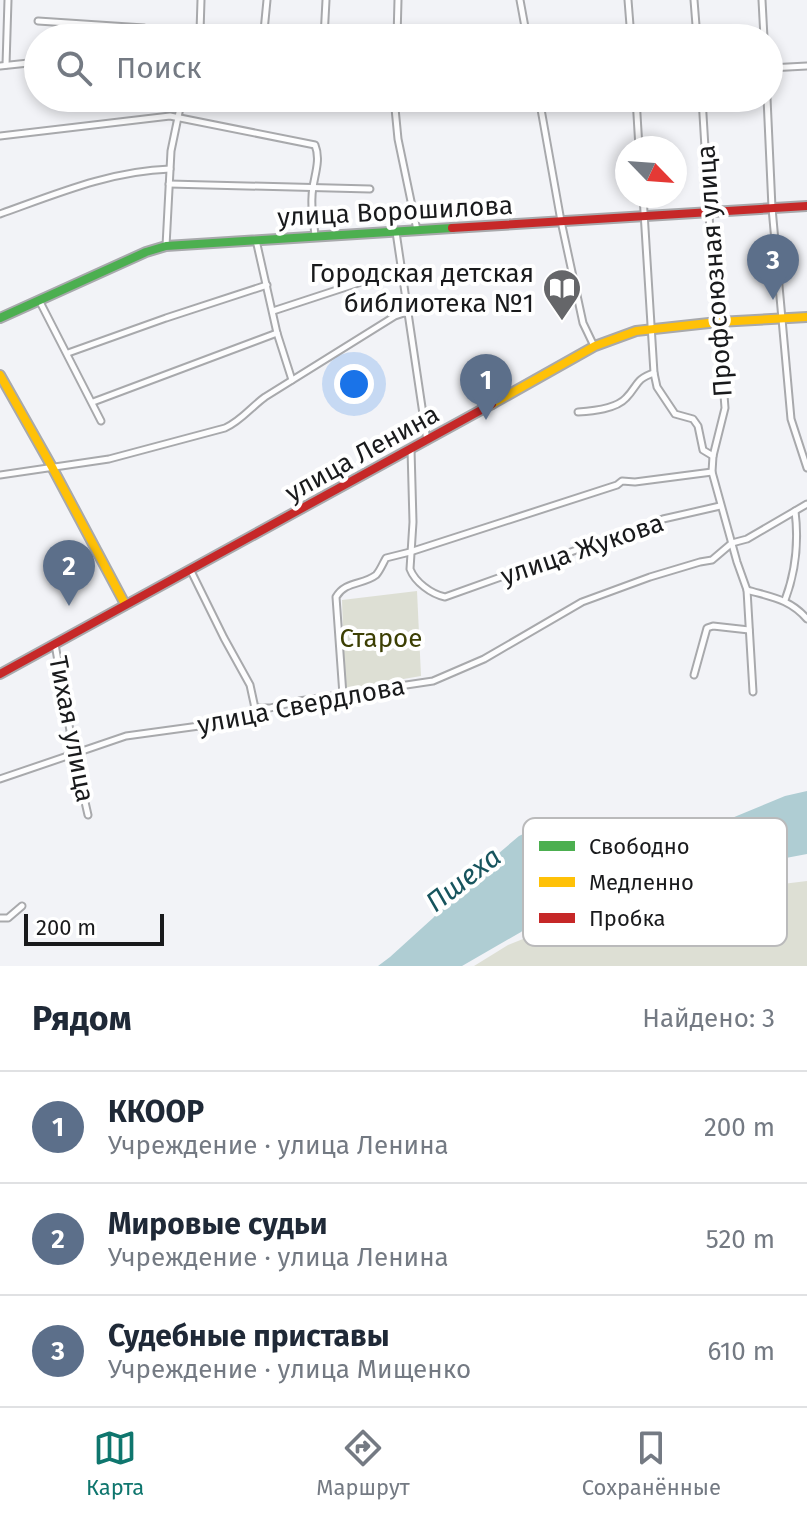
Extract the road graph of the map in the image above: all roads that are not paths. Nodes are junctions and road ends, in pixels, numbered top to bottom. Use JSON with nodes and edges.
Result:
{"nodes":[{"id":1,"x":201,"y":0,"type":"edge"},
{"id":2,"x":267,"y":0,"type":"edge"},
{"id":3,"x":326,"y":0,"type":"edge"},
{"id":4,"x":398,"y":0,"type":"edge"},
{"id":5,"x":520,"y":0,"type":"edge"},
{"id":6,"x":628,"y":0,"type":"edge"},
{"id":7,"x":694,"y":0,"type":"edge"},
{"id":8,"x":762,"y":0,"type":"edge"},
{"id":9,"x":0,"y":2,"type":"edge"},
{"id":10,"x":8,"y":2,"type":"edge"},
{"id":11,"x":38,"y":21,"type":"dead end"},
{"id":12,"x":83,"y":24,"type":"edge"},
{"id":13,"x":199,"y":24,"type":"edge"},
{"id":14,"x":265,"y":24,"type":"edge"},
{"id":15,"x":325,"y":24,"type":"edge"},
{"id":16,"x":397,"y":24,"type":"edge"},
{"id":17,"x":524,"y":24,"type":"edge"},
{"id":18,"x":630,"y":24,"type":"edge"},
{"id":19,"x":696,"y":24,"type":"edge"},
{"id":20,"x":763,"y":24,"type":"edge"},
{"id":21,"x":24,"y":64,"type":"edge"},
{"id":22,"x":3,"y":66,"type":"edge"},
{"id":23,"x":807,"y":66,"type":"edge"},
{"id":24,"x":783,"y":67,"type":"edge"},
{"id":25,"x":179,"y":112,"type":"edge"},
{"id":26,"x":395,"y":112,"type":"edge"},
{"id":27,"x":542,"y":112,"type":"edge"},
{"id":28,"x":637,"y":112,"type":"edge"},
{"id":29,"x":703,"y":112,"type":"edge"},
{"id":30,"x":768,"y":112,"type":"edge"},
{"id":31,"x":178,"y":118,"type":"junction"},
{"id":32,"x":0,"y":136,"type":"edge"},
{"id":33,"x":638,"y":136,"type":"edge"},
{"id":34,"x":170,"y":169,"type":"junction"},
{"id":35,"x":169,"y":184,"type":"junction"},
{"id":36,"x":312,"y":187,"type":"junction"},
{"id":37,"x":370,"y":189,"type":"dead end"},
{"id":38,"x":807,"y":206,"type":"edge"},
{"id":39,"x":644,"y":208,"type":"edge"},
{"id":40,"x":772,"y":208,"type":"junction"},
{"id":41,"x":710,"y":212,"type":"junction"},
{"id":42,"x":0,"y":214,"type":"edge"},
{"id":43,"x":644,"y":216,"type":"junction"},
{"id":44,"x":561,"y":221,"type":"junction"},
{"id":45,"x":417,"y":231,"type":"junction"},
{"id":46,"x":396,"y":232,"type":"junction"},
{"id":47,"x":315,"y":236,"type":"junction"},
{"id":48,"x":256,"y":240,"type":"junction"},
{"id":49,"x":166,"y":246,"type":"junction"},
{"id":50,"x":401,"y":269,"type":"junction"},
{"id":51,"x":267,"y":285,"type":"junction"},
{"id":52,"x":39,"y":300,"type":"junction"},
{"id":53,"x":273,"y":311,"type":"junction"},
{"id":54,"x":407,"y":312,"type":"junction"},
{"id":55,"x":807,"y":317,"type":"edge"},
{"id":56,"x":0,"y":318,"type":"edge"},
{"id":57,"x":782,"y":319,"type":"junction"},
{"id":58,"x":718,"y":322,"type":"junction"},
{"id":59,"x":651,"y":329,"type":"junction"},
{"id":60,"x":277,"y":333,"type":"junction"},
{"id":61,"x":595,"y":346,"type":"junction"},
{"id":62,"x":68,"y":353,"type":"junction"},
{"id":63,"x":654,"y":373,"type":"junction"},
{"id":64,"x":0,"y":375,"type":"edge"},
{"id":65,"x":292,"y":380,"type":"junction"},
{"id":66,"x":93,"y":402,"type":"junction"},
{"id":67,"x":578,"y":412,"type":"dead end"},
{"id":68,"x":101,"y":421,"type":"dead end"},
{"id":69,"x":427,"y":441,"type":"junction"},
{"id":70,"x":411,"y":449,"type":"junction"},
{"id":71,"x":713,"y":456,"type":"junction"},
{"id":72,"x":52,"y":467,"type":"junction"},
{"id":73,"x":807,"y":468,"type":"edge"},
{"id":74,"x":712,"y":472,"type":"junction"},
{"id":75,"x":0,"y":475,"type":"edge"},
{"id":76,"x":807,"y":504,"type":"edge"},
{"id":77,"x":720,"y":506,"type":"junction"},
{"id":78,"x":795,"y":511,"type":"junction"},
{"id":79,"x":732,"y":543,"type":"junction"},
{"id":80,"x":410,"y":552,"type":"junction"},
{"id":81,"x":190,"y":569,"type":"junction"},
{"id":82,"x":747,"y":590,"type":"junction"},
{"id":83,"x":785,"y":600,"type":"junction"},
{"id":84,"x":125,"y":604,"type":"junction"},
{"id":85,"x":807,"y":619,"type":"edge"},
{"id":86,"x":749,"y":630,"type":"junction"},
{"id":87,"x":55,"y":643,"type":"junction"},
{"id":88,"x":0,"y":673,"type":"edge"},
{"id":89,"x":694,"y":675,"type":"dead end"},
{"id":90,"x":753,"y":692,"type":"dead end"},
{"id":91,"x":343,"y":695,"type":"junction"},
{"id":92,"x":255,"y":708,"type":"junction"},
{"id":93,"x":74,"y":754,"type":"junction"},
{"id":94,"x":0,"y":779,"type":"edge"},
{"id":95,"x":88,"y":815,"type":"dead end"},
{"id":96,"x":22,"y":906,"type":"dead end"},
{"id":97,"x":0,"y":918,"type":"edge"}],
"edges":[{"from":1,"to":13,"type":"street"},
{"from":2,"to":14,"type":"street"},
{"from":3,"to":15,"type":"street"},
{"from":4,"to":16,"type":"street"},
{"from":5,"to":17,"type":"street"},
{"from":6,"to":18,"type":"street"},
{"from":7,"to":19,"type":"street"},
{"from":8,"to":20,"type":"street"},
{"from":9,"to":10,"type":"street"},
{"from":10,"to":22,"type":"street"},
{"from":11,"to":12,"type":"street"},
{"from":21,"to":22,"type":"street"},
{"from":23,"to":24,"type":"street"},
{"from":25,"to":31,"type":"street"},
{"from":26,"to":45,"type":"street"},
{"from":27,"to":44,"type":"street"},
{"from":28,"to":33,"type":"street"},
{"from":29,"to":41,"type":"street","name":"Профсоюзная улица"},
{"from":30,"to":40,"type":"street"},
{"from":31,"to":32,"type":"street"},
{"from":31,"to":34,"type":"street"},
{"from":31,"to":36,"type":"street"},
{"from":34,"to":35,"type":"street"},
{"from":34,"to":42,"type":"street"},
{"from":35,"to":36,"type":"street"},
{"from":35,"to":49,"type":"street"},
{"from":36,"to":37,"type":"street"},
{"from":36,"to":47,"type":"street"},
{"from":38,"to":40,"type":"main road","name":"улица Ворошилова"},
{"from":39,"to":43,"type":"street"},
{"from":40,"to":41,"type":"main road","name":"улица Ворошилова"},
{"from":40,"to":57,"type":"street"},
{"from":41,"to":43,"type":"main road","name":"улица Ворошилова"},
{"from":41,"to":58,"type":"street","name":"Профсоюзная улица"},
{"from":43,"to":44,"type":"main road","name":"улица Ворошилова"},
{"from":43,"to":59,"type":"street"},
{"from":44,"to":45,"type":"main road","name":"улица Ворошилова"},
{"from":44,"to":61,"type":"street"},
{"from":45,"to":46,"type":"main road","name":"улица Ворошилова"},
{"from":46,"to":47,"type":"main road","name":"улица Ворошилова"},
{"from":46,"to":50,"type":"street"},
{"from":47,"to":48,"type":"main road","name":"улица Ворошилова"},
{"from":48,"to":49,"type":"main road","name":"улица Ворошилова"},
{"from":48,"to":51,"type":"street"},
{"from":49,"to":52,"type":"main road","name":"улица Ворошилова"},
{"from":50,"to":53,"type":"street"},
{"from":50,"to":54,"type":"street"},
{"from":51,"to":53,"type":"street"},
{"from":51,"to":62,"type":"street"},
{"from":52,"to":56,"type":"main road","name":"улица Ворошилова"},
{"from":52,"to":62,"type":"street"},
{"from":53,"to":60,"type":"street"},
{"from":54,"to":65,"type":"street"},
{"from":54,"to":69,"type":"street"},
{"from":55,"to":57,"type":"main road","name":"улица Ленина"},
{"from":57,"to":58,"type":"main road","name":"улица Ленина"},
{"from":57,"to":73,"type":"street"},
{"from":58,"to":59,"type":"main road","name":"улица Ленина"},
{"from":58,"to":71,"type":"street","name":"Профсоюзная улица"},
{"from":59,"to":61,"type":"main road","name":"улица Ленина"},
{"from":59,"to":63,"type":"street"},
{"from":60,"to":65,"type":"street"},
{"from":60,"to":66,"type":"street"},
{"from":61,"to":69,"type":"main road","name":"улица Ленина"},
{"from":62,"to":66,"type":"street"},
{"from":63,"to":67,"type":"street"},
{"from":63,"to":71,"type":"street"},
{"from":64,"to":72,"type":"main road"},
{"from":65,"to":72,"type":"street"},
{"from":66,"to":68,"type":"street"},
{"from":69,"to":70,"type":"main road","name":"улица Ленина"},
{"from":70,"to":80,"type":"street"},
{"from":70,"to":81,"type":"main road","name":"улица Ленина"},
{"from":71,"to":74,"type":"street","name":"Профсоюзная улица"},
{"from":72,"to":75,"type":"street"},
{"from":72,"to":84,"type":"main road"},
{"from":74,"to":77,"type":"street","name":"Профсоюзная улица"},
{"from":74,"to":80,"type":"street"},
{"from":76,"to":78,"type":"street","name":"улица Свердлова"},
{"from":77,"to":79,"type":"street","name":"Профсоюзная улица"},
{"from":77,"to":80,"type":"street","name":"улица Жукова"},
{"from":78,"to":79,"type":"street","name":"улица Свердлова"},
{"from":78,"to":83,"type":"street"},
{"from":79,"to":82,"type":"street","name":"Профсоюзная улица"},
{"from":79,"to":91,"type":"street","name":"улица Свердлова"},
{"from":80,"to":91,"type":"street"},
{"from":81,"to":84,"type":"main road","name":"улица Ленина"},
{"from":81,"to":92,"type":"street"},
{"from":82,"to":83,"type":"street"},
{"from":82,"to":86,"type":"street","name":"Профсоюзная улица"},
{"from":83,"to":85,"type":"street"},
{"from":84,"to":87,"type":"main road","name":"улица Ленина"},
{"from":86,"to":89,"type":"street"},
{"from":86,"to":90,"type":"street","name":"Профсоюзная улица"},
{"from":87,"to":88,"type":"main road","name":"улица Ленина"},
{"from":87,"to":93,"type":"street","name":"Тихая улица"},
{"from":91,"to":92,"type":"street","name":"улица Свердлова"},
{"from":92,"to":93,"type":"street","name":"улица Свердлова"},
{"from":93,"to":94,"type":"street","name":"улица Свердлова"},
{"from":93,"to":95,"type":"street","name":"Тихая улица"},
{"from":96,"to":97,"type":"street"}]}
